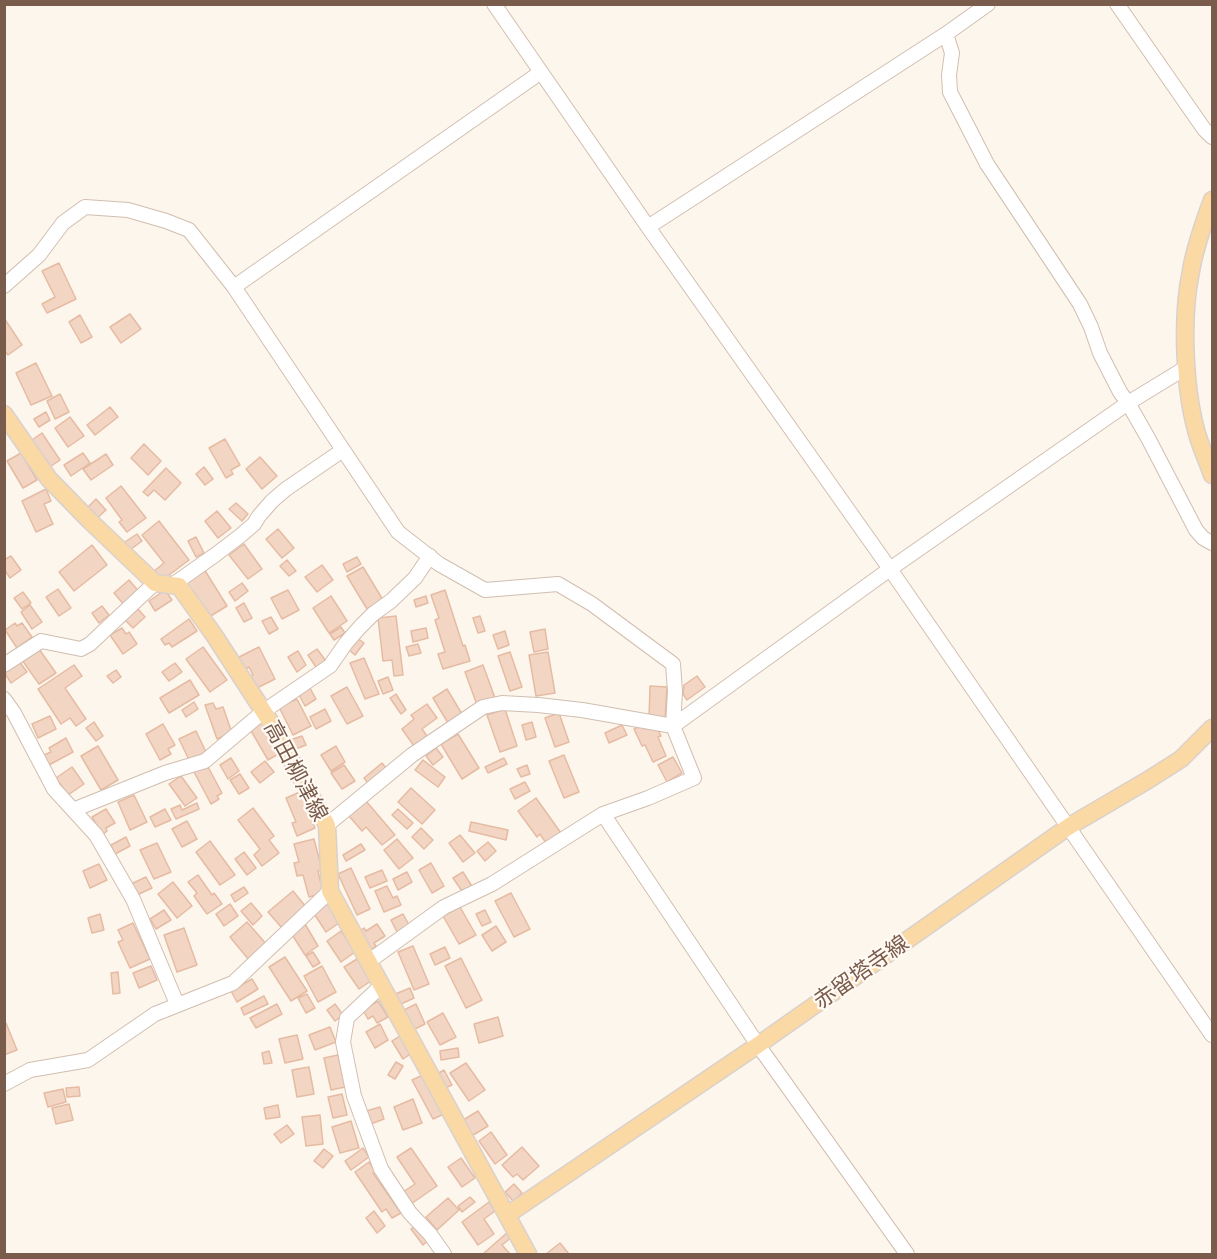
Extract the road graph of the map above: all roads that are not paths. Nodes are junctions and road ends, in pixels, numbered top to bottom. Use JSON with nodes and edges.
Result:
{"nodes":[{"id":1,"x":494,"y":4,"type":"edge"},
{"id":2,"x":988,"y":4,"type":"edge"},
{"id":3,"x":1117,"y":4,"type":"edge"},
{"id":4,"x":946,"y":34,"type":"junction"},
{"id":5,"x":541,"y":72,"type":"junction"},
{"id":6,"x":1212,"y":137,"type":"edge"},
{"id":7,"x":1212,"y":200,"type":"edge"},
{"id":8,"x":648,"y":227,"type":"junction"},
{"id":9,"x":4,"y":286,"type":"edge"},
{"id":10,"x":234,"y":287,"type":"junction"},
{"id":11,"x":1187,"y":366,"type":"junction"},
{"id":12,"x":1128,"y":403,"type":"junction"},
{"id":13,"x":4,"y":414,"type":"edge"},
{"id":14,"x":343,"y":450,"type":"junction"},
{"id":15,"x":1212,"y":475,"type":"edge"},
{"id":16,"x":1212,"y":543,"type":"edge"},
{"id":17,"x":430,"y":556,"type":"junction"},
{"id":18,"x":890,"y":569,"type":"junction"},
{"id":19,"x":163,"y":584,"type":"junction"},
{"id":20,"x":4,"y":665,"type":"edge"},
{"id":21,"x":4,"y":699,"type":"edge"},
{"id":22,"x":264,"y":711,"type":"junction"},
{"id":23,"x":673,"y":726,"type":"junction"},
{"id":24,"x":1212,"y":728,"type":"edge"},
{"id":25,"x":74,"y":810,"type":"junction"},
{"id":26,"x":603,"y":814,"type":"junction"},
{"id":27,"x":327,"y":825,"type":"junction"},
{"id":28,"x":1068,"y":827,"type":"junction"},
{"id":29,"x":330,"y":891,"type":"junction"},
{"id":30,"x":368,"y":962,"type":"junction"},
{"id":31,"x":381,"y":986,"type":"junction"},
{"id":32,"x":177,"y":1004,"type":"junction"},
{"id":33,"x":1212,"y":1035,"type":"edge"},
{"id":34,"x":758,"y":1044,"type":"junction"},
{"id":35,"x":4,"y":1084,"type":"edge"},
{"id":36,"x":507,"y":1215,"type":"junction"},
{"id":37,"x":444,"y":1254,"type":"edge"},
{"id":38,"x":528,"y":1254,"type":"edge"},
{"id":39,"x":907,"y":1254,"type":"edge"}],
"edges":[{"from":1,"to":5,"type":"street"},
{"from":2,"to":4,"type":"street"},
{"from":3,"to":6,"type":"street"},
{"from":4,"to":8,"type":"street"},
{"from":4,"to":12,"type":"street"},
{"from":5,"to":8,"type":"street"},
{"from":5,"to":10,"type":"street"},
{"from":7,"to":11,"type":"main road"},
{"from":8,"to":18,"type":"street"},
{"from":9,"to":10,"type":"street"},
{"from":10,"to":14,"type":"street"},
{"from":11,"to":12,"type":"street"},
{"from":11,"to":15,"type":"main road"},
{"from":12,"to":16,"type":"street"},
{"from":12,"to":18,"type":"street"},
{"from":13,"to":19,"type":"main road","name":"高田柳津線"},
{"from":14,"to":17,"type":"street"},
{"from":14,"to":19,"type":"street"},
{"from":17,"to":22,"type":"street"},
{"from":17,"to":23,"type":"street"},
{"from":18,"to":23,"type":"street"},
{"from":18,"to":28,"type":"street"},
{"from":19,"to":20,"type":"street"},
{"from":19,"to":22,"type":"main road","name":"高田柳津線"},
{"from":21,"to":25,"type":"street"},
{"from":22,"to":25,"type":"street"},
{"from":22,"to":27,"type":"main road","name":"高田柳津線"},
{"from":23,"to":26,"type":"street"},
{"from":23,"to":27,"type":"street"},
{"from":24,"to":28,"type":"main road","name":"赤留塔寺線"},
{"from":25,"to":32,"type":"street"},
{"from":26,"to":30,"type":"street"},
{"from":26,"to":34,"type":"street"},
{"from":27,"to":29,"type":"main road","name":"高田柳津線"},
{"from":28,"to":33,"type":"street"},
{"from":28,"to":34,"type":"main road","name":"赤留塔寺線"},
{"from":29,"to":30,"type":"main road","name":"高田柳津線"},
{"from":29,"to":32,"type":"street"},
{"from":30,"to":31,"type":"main road","name":"高田柳津線"},
{"from":31,"to":36,"type":"main road","name":"高田柳津線"},
{"from":31,"to":37,"type":"street"},
{"from":32,"to":35,"type":"street"},
{"from":34,"to":36,"type":"main road","name":"赤留塔寺線"},
{"from":34,"to":39,"type":"street"},
{"from":36,"to":38,"type":"main road","name":"高田柳津線"}]}
